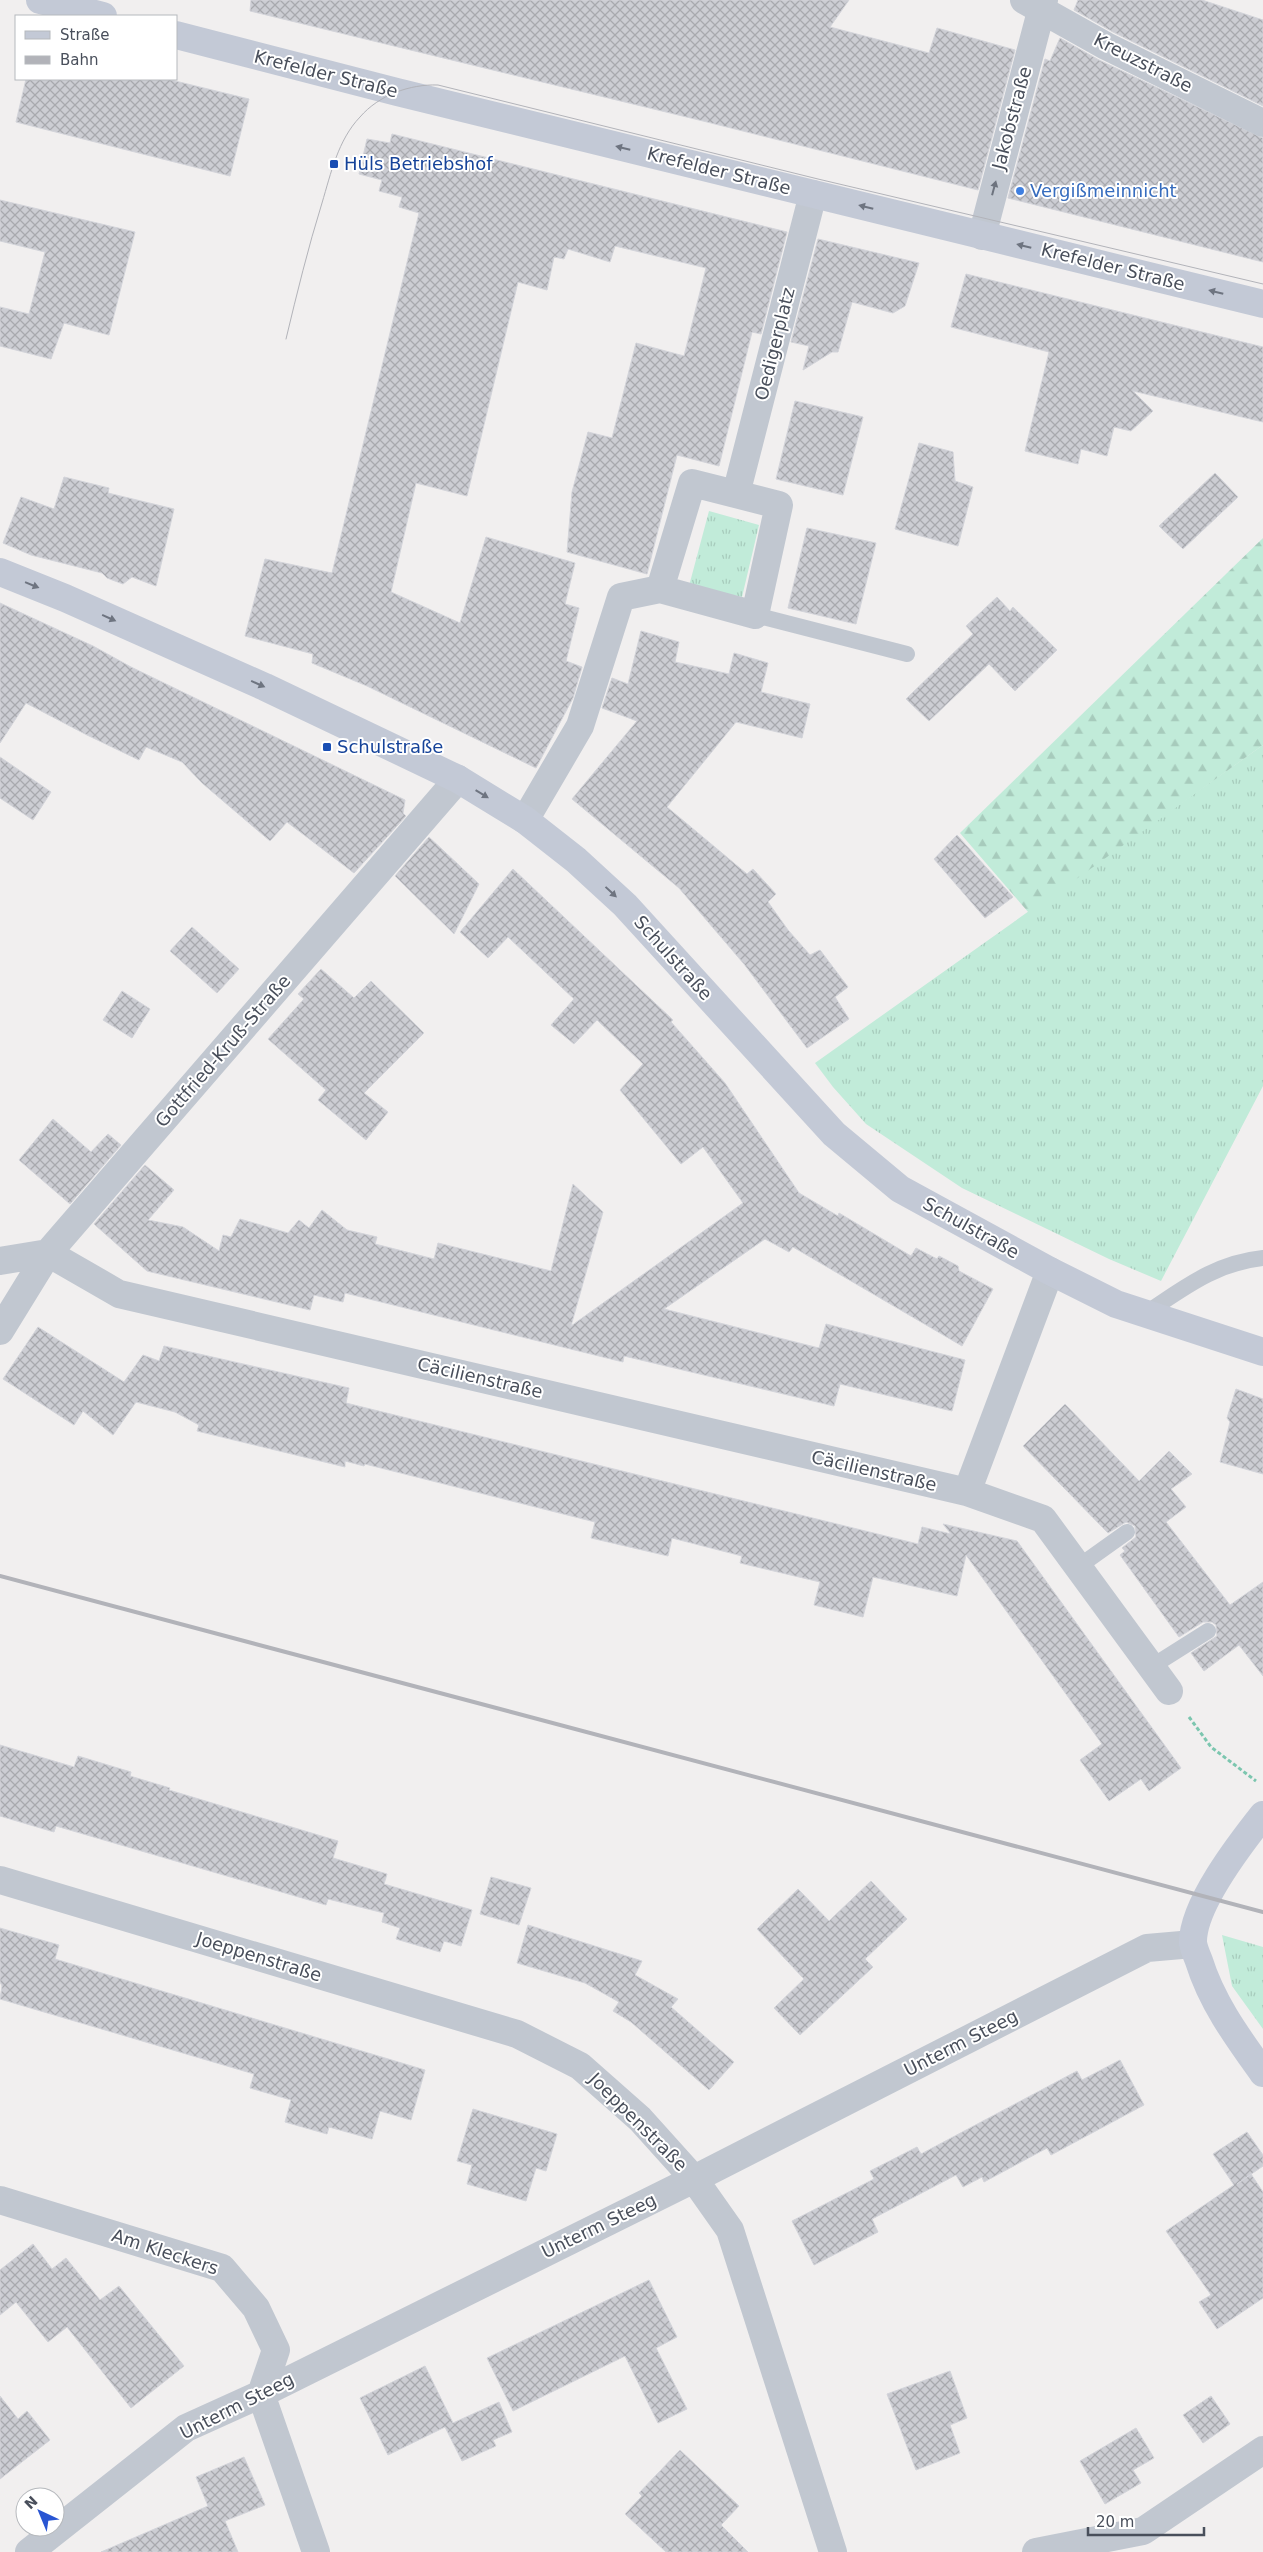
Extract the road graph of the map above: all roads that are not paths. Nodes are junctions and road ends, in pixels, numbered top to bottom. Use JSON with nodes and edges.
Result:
{"nodes":[{"id":1,"x":40,"y":0,"type":"edge"},
{"id":2,"x":1036,"y":3,"type":"edge"},
{"id":3,"x":99,"y":15,"type":"edge"},
{"id":4,"x":178,"y":35,"type":"edge"},
{"id":5,"x":1263,"y":123,"type":"edge"},
{"id":6,"x":813,"y":194,"type":"junction"},
{"id":7,"x":982,"y":236,"type":"junction"},
{"id":8,"x":1263,"y":304,"type":"edge"},
{"id":9,"x":736,"y":494,"type":"junction"},
{"id":10,"x":0,"y":572,"type":"edge"},
{"id":11,"x":660,"y":589,"type":"junction"},
{"id":12,"x":755,"y":615,"type":"junction"},
{"id":13,"x":907,"y":654,"type":"dead end"},
{"id":14,"x":458,"y":779,"type":"junction"},
{"id":15,"x":525,"y":820,"type":"junction"},
{"id":16,"x":48,"y":1253,"type":"junction"},
{"id":17,"x":1263,"y":1258,"type":"edge"},
{"id":18,"x":0,"y":1261,"type":"edge"},
{"id":19,"x":1050,"y":1271,"type":"junction"},
{"id":20,"x":1146,"y":1313,"type":"junction"},
{"id":21,"x":0,"y":1332,"type":"edge"},
{"id":22,"x":1263,"y":1352,"type":"edge"},
{"id":23,"x":968,"y":1492,"type":"junction"},
{"id":24,"x":1127,"y":1532,"type":"dead end"},
{"id":25,"x":1078,"y":1567,"type":"junction"},
{"id":26,"x":1208,"y":1631,"type":"dead end"},
{"id":27,"x":1151,"y":1667,"type":"junction"},
{"id":28,"x":1169,"y":1691,"type":"road end"},
{"id":29,"x":1263,"y":1814,"type":"edge"},
{"id":30,"x":0,"y":1880,"type":"edge"},
{"id":31,"x":1193,"y":1944,"type":"junction"},
{"id":32,"x":1263,"y":2073,"type":"edge"},
{"id":33,"x":694,"y":2178,"type":"junction"},
{"id":34,"x":0,"y":2200,"type":"edge"},
{"id":35,"x":261,"y":2394,"type":"junction"},
{"id":36,"x":1263,"y":2450,"type":"edge"},
{"id":37,"x":29,"y":2552,"type":"edge"},
{"id":38,"x":316,"y":2552,"type":"edge"},
{"id":39,"x":833,"y":2552,"type":"edge"},
{"id":40,"x":1036,"y":2552,"type":"edge"}],
"edges":[{"from":1,"to":3,"type":"street"},
{"from":2,"to":5,"type":"street","name":"Kreuzstraße"},
{"from":7,"to":2,"type":"street","name":"Jakobstraße","one_way":true},
{"from":6,"to":4,"type":"street","name":"Krefelder Straße","one_way":true},
{"from":7,"to":6,"type":"street","name":"Krefelder Straße","one_way":true},
{"from":6,"to":9,"type":"street","name":"Oedigerplatz"},
{"from":8,"to":7,"type":"street","name":"Krefelder Straße","one_way":true},
{"from":9,"to":11,"type":"street"},
{"from":9,"to":12,"type":"street"},
{"from":10,"to":14,"type":"street","name":"Schulstraße","one_way":true},
{"from":11,"to":12,"type":"street"},
{"from":11,"to":15,"type":"street"},
{"from":12,"to":13,"type":"lane"},
{"from":14,"to":15,"type":"street","name":"Schulstraße","one_way":true},
{"from":14,"to":16,"type":"street","name":"Gottfried-Kruß-Straße"},
{"from":15,"to":19,"type":"street","name":"Schulstraße","one_way":true},
{"from":16,"to":18,"type":"street"},
{"from":16,"to":21,"type":"street","name":"Gottfried-Kruß-Straße"},
{"from":16,"to":23,"type":"street","name":"Cäcilienstraße"},
{"from":17,"to":20,"type":"lane"},
{"from":19,"to":20,"type":"street","name":"Schulstraße"},
{"from":19,"to":23,"type":"street"},
{"from":20,"to":22,"type":"street","name":"Schulstraße"},
{"from":23,"to":25,"type":"street","name":"Cäcilienstraße"},
{"from":24,"to":25,"type":"lane"},
{"from":25,"to":27,"type":"street","name":"Cäcilienstraße"},
{"from":26,"to":27,"type":"lane"},
{"from":27,"to":28,"type":"street","name":"Cäcilienstraße"},
{"from":29,"to":31,"type":"street"},
{"from":30,"to":33,"type":"street","name":"Joeppenstraße"},
{"from":31,"to":32,"type":"street"},
{"from":31,"to":33,"type":"street","name":"Unterm Steeg"},
{"from":33,"to":35,"type":"street","name":"Unterm Steeg"},
{"from":33,"to":39,"type":"street","name":"Joeppenstraße"},
{"from":34,"to":35,"type":"street","name":"Am Kleckers"},
{"from":35,"to":37,"type":"street","name":"Unterm Steeg"},
{"from":35,"to":38,"type":"street"},
{"from":36,"to":40,"type":"street"}]}
